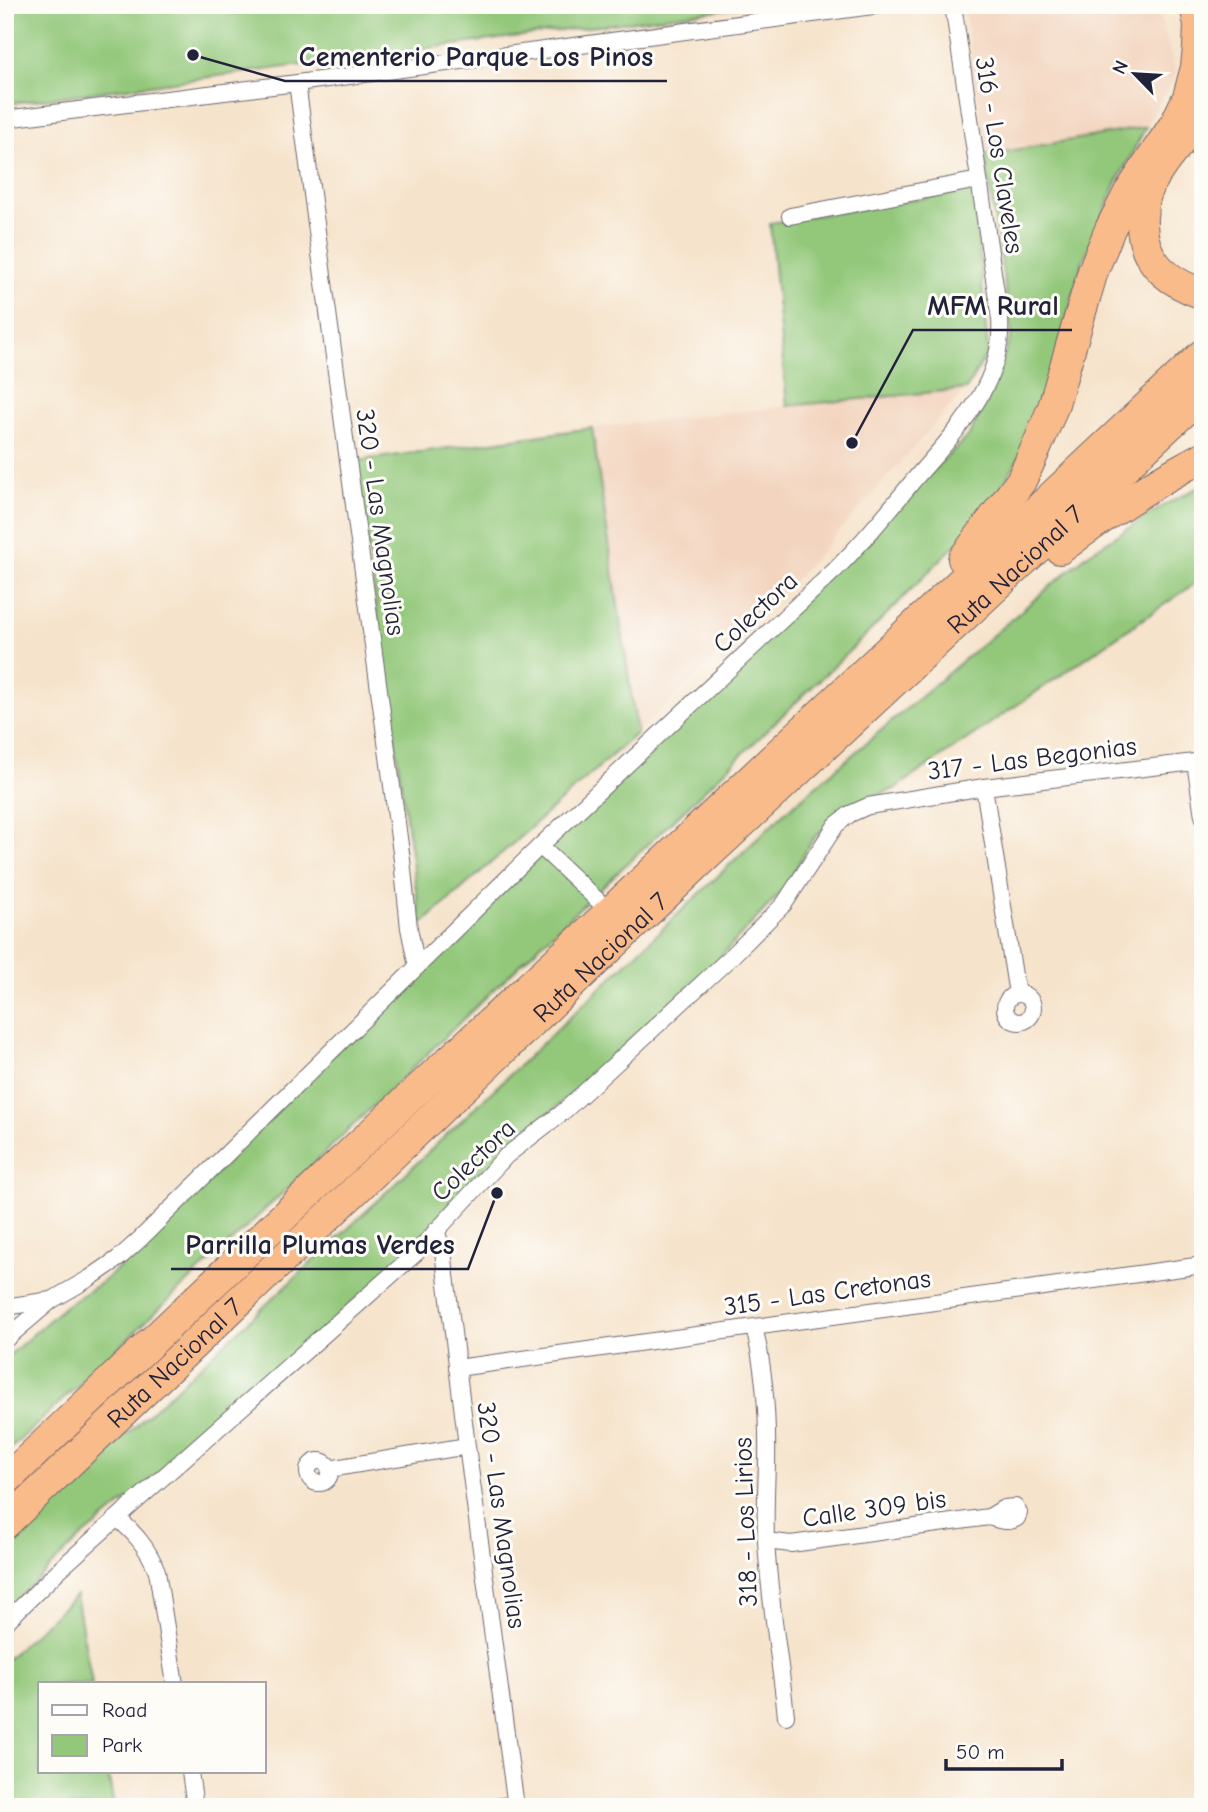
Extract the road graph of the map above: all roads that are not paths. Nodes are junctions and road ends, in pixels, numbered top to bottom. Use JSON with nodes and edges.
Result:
{"nodes":[{"id":1,"x":880,"y":5,"type":"edge"},
{"id":2,"x":953,"y":5,"type":"edge"},
{"id":3,"x":1195,"y":5,"type":"edge"},
{"id":4,"x":297,"y":83,"type":"junction"},
{"id":5,"x":1203,"y":118,"type":"edge"},
{"id":6,"x":5,"y":119,"type":"edge"},
{"id":7,"x":979,"y":180,"type":"junction"},
{"id":8,"x":790,"y":216,"type":"dead end"},
{"id":9,"x":1203,"y":294,"type":"edge"},
{"id":10,"x":1203,"y":354,"type":"edge"},
{"id":11,"x":982,"y":393,"type":"joint"},
{"id":12,"x":1203,"y":394,"type":"edge"},
{"id":13,"x":1203,"y":457,"type":"edge"},
{"id":14,"x":947,"y":633,"type":"junction"},
{"id":15,"x":888,"y":649,"type":"junction"},
{"id":16,"x":1199,"y":761,"type":"edge"},
{"id":17,"x":984,"y":787,"type":"junction"},
{"id":18,"x":868,"y":806,"type":"joint"},
{"id":19,"x":1203,"y":816,"type":"edge"},
{"id":20,"x":540,"y":846,"type":"junction"},
{"id":21,"x":610,"y":912,"type":"junction"},
{"id":22,"x":417,"y":967,"type":"junction"},
{"id":23,"x":1017,"y":994,"type":"dead end"},
{"id":24,"x":436,"y":1230,"type":"junction"},
{"id":25,"x":1203,"y":1265,"type":"edge"},
{"id":26,"x":52,"y":1300,"type":"junction"},
{"id":27,"x":5,"y":1307,"type":"edge"},
{"id":28,"x":754,"y":1327,"type":"junction"},
{"id":29,"x":5,"y":1340,"type":"edge"},
{"id":30,"x":457,"y":1368,"type":"junction"},
{"id":31,"x":467,"y":1446,"type":"junction"},
{"id":32,"x":329,"y":1469,"type":"dead end"},
{"id":33,"x":5,"y":1481,"type":"edge"},
{"id":34,"x":989,"y":1517,"type":"dead end"},
{"id":35,"x":117,"y":1518,"type":"junction"},
{"id":36,"x":5,"y":1524,"type":"edge"},
{"id":37,"x":766,"y":1541,"type":"junction"},
{"id":38,"x":5,"y":1623,"type":"edge"},
{"id":39,"x":175,"y":1682,"type":"edge"},
{"id":40,"x":786,"y":1716,"type":"dead end"},
{"id":41,"x":190,"y":1773,"type":"edge"},
{"id":42,"x":516,"y":1805,"type":"edge"},
{"id":43,"x":195,"y":1807,"type":"edge"},
{"id":44,"x":497,"y":1807,"type":"edge"}],
"edges":[{"from":1,"to":4,"type":"street"},
{"from":2,"to":7,"type":"street","name":"316 - Los Claveles"},
{"from":3,"to":15,"type":"highway"},
{"from":4,"to":6,"type":"street"},
{"from":4,"to":22,"type":"street","name":"320 - Las Magnolias"},
{"from":5,"to":9,"type":"highway"},
{"from":7,"to":8,"type":"street"},
{"from":7,"to":11,"type":"street","name":"316 - Los Claveles"},
{"from":10,"to":15,"type":"highway","name":"Ruta Nacional 7"},
{"from":11,"to":20,"type":"street","name":"Colectora"},
{"from":12,"to":14,"type":"highway","name":"Ruta Nacional 7"},
{"from":13,"to":14,"type":"highway"},
{"from":14,"to":36,"type":"highway","name":"Ruta Nacional 7"},
{"from":15,"to":21,"type":"highway","name":"Ruta Nacional 7"},
{"from":16,"to":17,"type":"street","name":"317 - Las Begonias"},
{"from":16,"to":19,"type":"street"},
{"from":17,"to":18,"type":"street","name":"317 - Las Begonias"},
{"from":17,"to":23,"type":"street"},
{"from":18,"to":24,"type":"street","name":"Colectora"},
{"from":20,"to":21,"type":"street"},
{"from":20,"to":22,"type":"street","name":"Colectora"},
{"from":21,"to":33,"type":"highway","name":"Ruta Nacional 7"},
{"from":22,"to":26,"type":"street","name":"Colectora"},
{"from":24,"to":30,"type":"street","name":"320 - Las Magnolias"},
{"from":24,"to":35,"type":"street","name":"Colectora"},
{"from":25,"to":28,"type":"street","name":"315 - Las Cretonas"},
{"from":26,"to":27,"type":"street"},
{"from":26,"to":29,"type":"street","name":"Colectora"},
{"from":28,"to":30,"type":"street","name":"315 - Las Cretonas"},
{"from":28,"to":37,"type":"street","name":"318 - Los Lirios"},
{"from":30,"to":31,"type":"street","name":"320 - Las Magnolias"},
{"from":31,"to":32,"type":"street"},
{"from":31,"to":42,"type":"street","name":"320 - Las Magnolias"},
{"from":34,"to":37,"type":"street","name":"Calle 309 bis"},
{"from":35,"to":38,"type":"street","name":"Colectora"},
{"from":35,"to":39,"type":"street"},
{"from":37,"to":40,"type":"street","name":"318 - Los Lirios"},
{"from":41,"to":43,"type":"street"},
{"from":42,"to":44,"type":"street"}]}
